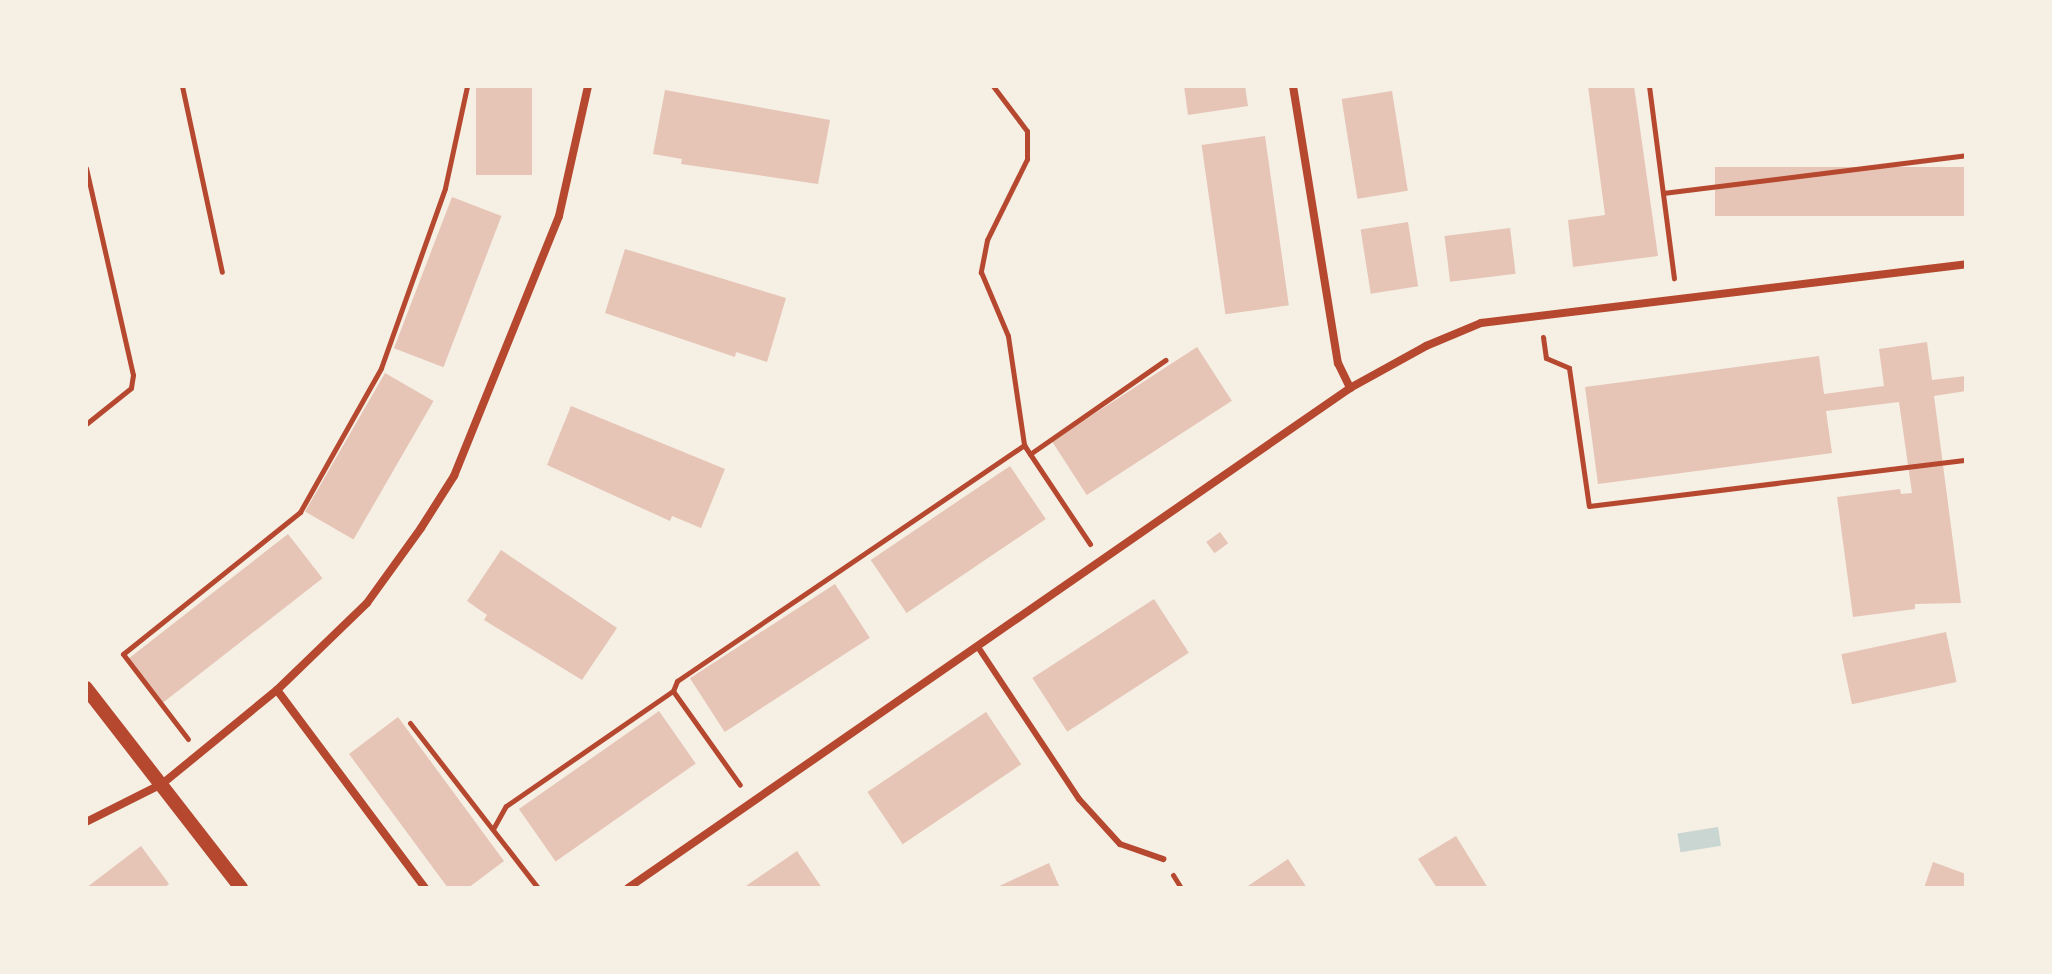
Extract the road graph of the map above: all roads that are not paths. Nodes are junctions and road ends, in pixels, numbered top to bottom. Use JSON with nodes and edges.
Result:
{"nodes":[{"id":1,"x":588,"y":86,"type":"edge"},
{"id":2,"x":1293,"y":86,"type":"edge"},
{"id":3,"x":1966,"y":264,"type":"edge"},
{"id":4,"x":1350,"y":388,"type":"junction"},
{"id":5,"x":978,"y":647,"type":"junction"},
{"id":6,"x":86,"y":688,"type":"edge"},
{"id":7,"x":277,"y":690,"type":"junction"},
{"id":8,"x":162,"y":784,"type":"junction"},
{"id":9,"x":86,"y":822,"type":"edge"},
{"id":10,"x":1163,"y":859,"type":"dead end"},
{"id":11,"x":241,"y":888,"type":"edge"},
{"id":12,"x":425,"y":888,"type":"edge"},
{"id":13,"x":628,"y":888,"type":"edge"}],
"edges":[{"from":1,"to":7,"type":"street"},
{"from":2,"to":4,"type":"street"},
{"from":3,"to":4,"type":"street"},
{"from":4,"to":5,"type":"street"},
{"from":5,"to":10,"type":"lane"},
{"from":5,"to":13,"type":"street"},
{"from":6,"to":8,"type":"street"},
{"from":7,"to":8,"type":"street"},
{"from":7,"to":12,"type":"street"},
{"from":8,"to":9,"type":"street"},
{"from":8,"to":11,"type":"street"}]}
